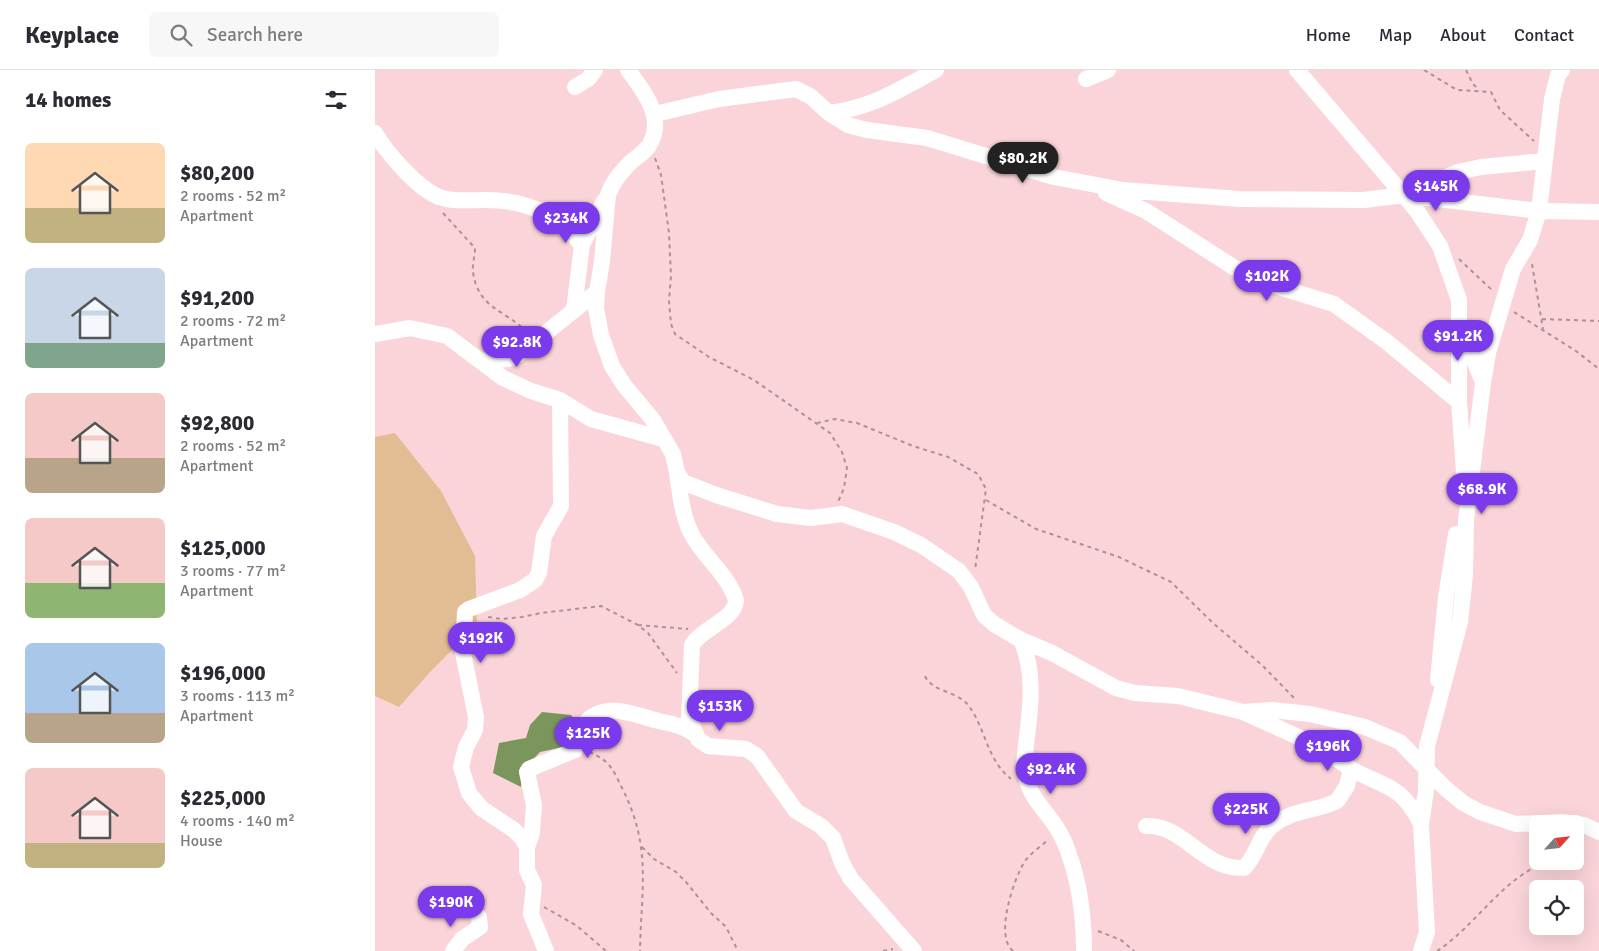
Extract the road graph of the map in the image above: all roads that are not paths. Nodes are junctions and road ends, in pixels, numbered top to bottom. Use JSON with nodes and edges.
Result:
{"nodes":[{"id":1,"x":595,"y":70,"type":"edge"},
{"id":2,"x":628,"y":70,"type":"edge"},
{"id":3,"x":936,"y":70,"type":"edge"},
{"id":4,"x":1108,"y":70,"type":"edge"},
{"id":5,"x":1297,"y":70,"type":"edge"},
{"id":6,"x":1562,"y":70,"type":"edge"},
{"id":7,"x":1086,"y":79,"type":"dead end"},
{"id":8,"x":575,"y":87,"type":"dead end"},
{"id":9,"x":829,"y":113,"type":"junction"},
{"id":10,"x":655,"y":114,"type":"junction"},
{"id":11,"x":375,"y":133,"type":"edge"},
{"id":12,"x":383,"y":155,"type":"edge"},
{"id":13,"x":1544,"y":158,"type":"junction"},
{"id":14,"x":1085,"y":183,"type":"junction"},
{"id":15,"x":608,"y":195,"type":"junction"},
{"id":16,"x":1403,"y":195,"type":"junction"},
{"id":17,"x":1539,"y":212,"type":"junction"},
{"id":18,"x":1599,"y":212,"type":"edge"},
{"id":19,"x":582,"y":244,"type":"junction"},
{"id":20,"x":597,"y":292,"type":"junction"},
{"id":21,"x":574,"y":310,"type":"junction"},
{"id":22,"x":1461,"y":329,"type":"junction"},
{"id":23,"x":375,"y":334,"type":"edge"},
{"id":24,"x":481,"y":361,"type":"junction"},
{"id":25,"x":1483,"y":383,"type":"junction"},
{"id":26,"x":560,"y":400,"type":"junction"},
{"id":27,"x":1459,"y":402,"type":"junction"},
{"id":28,"x":663,"y":439,"type":"junction"},
{"id":29,"x":677,"y":472,"type":"junction"},
{"id":30,"x":1021,"y":640,"type":"junction"},
{"id":31,"x":1437,"y":703,"type":"junction"},
{"id":32,"x":1243,"y":712,"type":"junction"},
{"id":33,"x":695,"y":734,"type":"junction"},
{"id":34,"x":1351,"y":769,"type":"junction"},
{"id":35,"x":1427,"y":770,"type":"junction"},
{"id":36,"x":1421,"y":824,"type":"junction"},
{"id":37,"x":1145,"y":826,"type":"dead end"},
{"id":38,"x":1599,"y":832,"type":"edge"},
{"id":39,"x":527,"y":848,"type":"junction"},
{"id":40,"x":479,"y":917,"type":"dead end"},
{"id":41,"x":453,"y":951,"type":"edge"},
{"id":42,"x":546,"y":951,"type":"edge"},
{"id":43,"x":914,"y":951,"type":"edge"},
{"id":44,"x":1084,"y":951,"type":"edge"},
{"id":45,"x":1421,"y":951,"type":"edge"}],
"edges":[{"from":1,"to":8,"type":"street"},
{"from":2,"to":10,"type":"street"},
{"from":3,"to":9,"type":"street"},
{"from":4,"to":7,"type":"street"},
{"from":5,"to":16,"type":"street"},
{"from":6,"to":13,"type":"street"},
{"from":9,"to":10,"type":"street"},
{"from":9,"to":14,"type":"street"},
{"from":10,"to":15,"type":"street"},
{"from":11,"to":12,"type":"street"},
{"from":12,"to":19,"type":"street"},
{"from":13,"to":16,"type":"street"},
{"from":13,"to":17,"type":"street"},
{"from":14,"to":16,"type":"street"},
{"from":14,"to":27,"type":"street"},
{"from":15,"to":19,"type":"street"},
{"from":15,"to":20,"type":"street"},
{"from":16,"to":17,"type":"street"},
{"from":16,"to":22,"type":"street"},
{"from":17,"to":18,"type":"street"},
{"from":17,"to":25,"type":"street"},
{"from":19,"to":21,"type":"street"},
{"from":20,"to":21,"type":"street"},
{"from":20,"to":28,"type":"street"},
{"from":21,"to":24,"type":"street"},
{"from":22,"to":25,"type":"street"},
{"from":22,"to":27,"type":"street"},
{"from":23,"to":24,"type":"street"},
{"from":24,"to":26,"type":"street"},
{"from":25,"to":31,"type":"street"},
{"from":26,"to":28,"type":"street"},
{"from":26,"to":39,"type":"street"},
{"from":27,"to":31,"type":"street"},
{"from":28,"to":29,"type":"street"},
{"from":29,"to":30,"type":"street"},
{"from":29,"to":33,"type":"street"},
{"from":30,"to":32,"type":"street"},
{"from":30,"to":44,"type":"street"},
{"from":31,"to":35,"type":"street"},
{"from":32,"to":34,"type":"street"},
{"from":32,"to":35,"type":"street"},
{"from":33,"to":39,"type":"street"},
{"from":33,"to":43,"type":"street"},
{"from":34,"to":36,"type":"street"},
{"from":34,"to":37,"type":"street"},
{"from":35,"to":36,"type":"street"},
{"from":35,"to":38,"type":"street"},
{"from":36,"to":45,"type":"street"},
{"from":39,"to":42,"type":"street"},
{"from":40,"to":41,"type":"street"}]}
